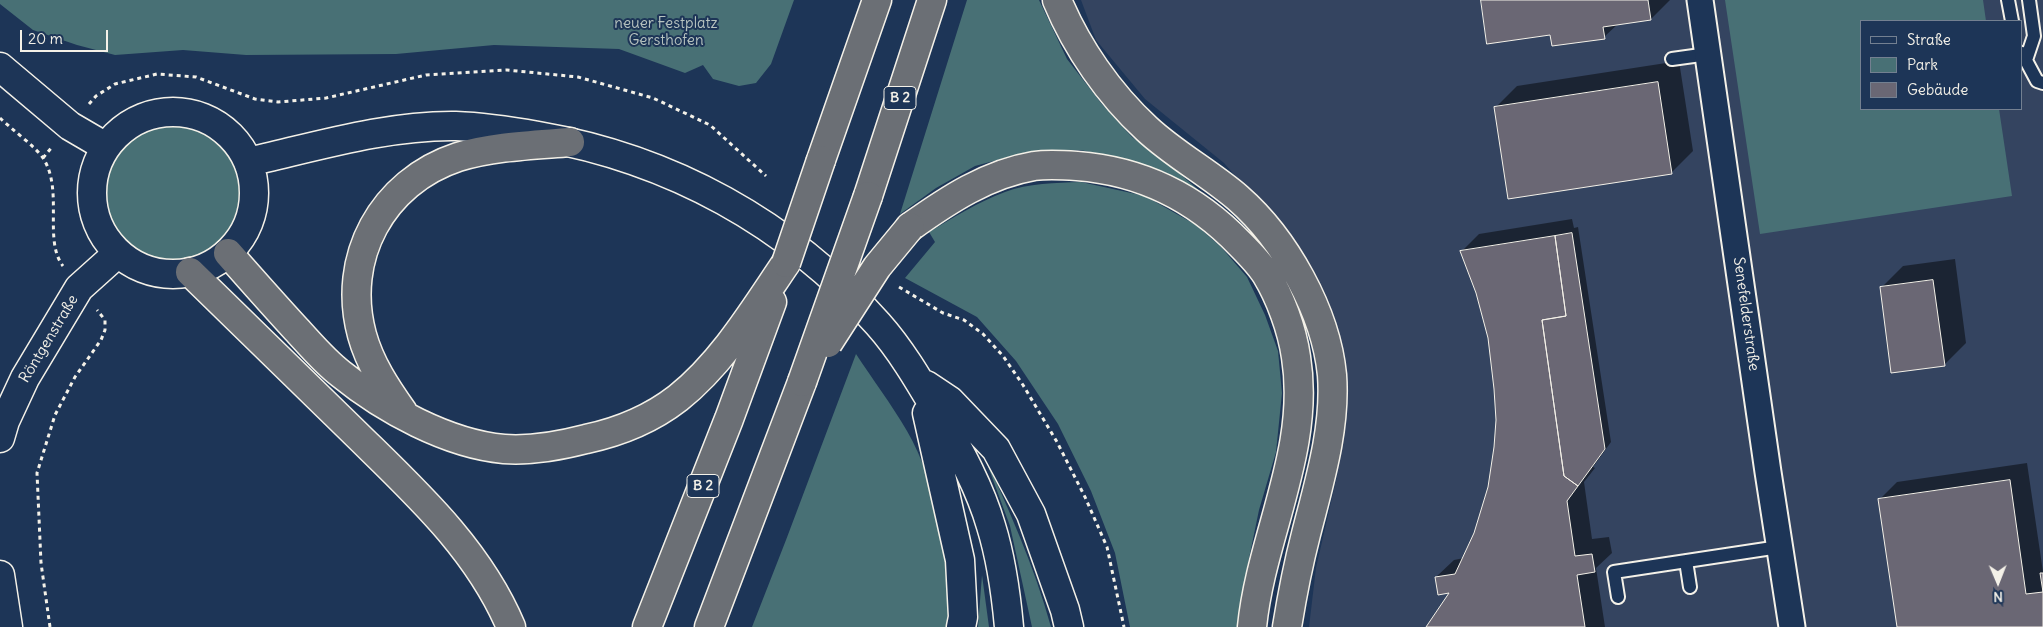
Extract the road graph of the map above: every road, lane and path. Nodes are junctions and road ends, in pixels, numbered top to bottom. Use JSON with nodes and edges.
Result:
{"nodes":[{"id":1,"x":877,"y":0,"type":"edge"},
{"id":2,"x":932,"y":0,"type":"edge"},
{"id":3,"x":1057,"y":0,"type":"edge"},
{"id":4,"x":1700,"y":0,"type":"edge"},
{"id":5,"x":2008,"y":0,"type":"edge"},
{"id":6,"x":2029,"y":0,"type":"edge"},
{"id":7,"x":2012,"y":20,"type":"edge"},
{"id":8,"x":1708,"y":54,"type":"junction"},
{"id":9,"x":2024,"y":56,"type":"edge"},
{"id":10,"x":1672,"y":59,"type":"dead end"},
{"id":11,"x":0,"y":67,"type":"edge"},
{"id":12,"x":2043,"y":82,"type":"edge"},
{"id":13,"x":0,"y":118,"type":"edge"},
{"id":14,"x":70,"y":126,"type":"junction"},
{"id":15,"x":570,"y":142,"type":"junction"},
{"id":16,"x":106,"y":147,"type":"junction"},
{"id":17,"x":42,"y":158,"type":"junction"},
{"id":18,"x":248,"y":162,"type":"junction"},
{"id":19,"x":766,"y":176,"type":"dead end"},
{"id":20,"x":118,"y":253,"type":"junction"},
{"id":21,"x":228,"y":253,"type":"junction"},
{"id":22,"x":190,"y":272,"type":"junction"},
{"id":23,"x":898,"y":287,"type":"dead end"},
{"id":24,"x":79,"y":288,"type":"junction"},
{"id":25,"x":748,"y":338,"type":"junction"},
{"id":26,"x":919,"y":380,"type":"junction"},
{"id":27,"x":802,"y":382,"type":"junction"},
{"id":28,"x":405,"y":415,"type":"junction"},
{"id":29,"x":0,"y":438,"type":"edge"},
{"id":30,"x":1779,"y":547,"type":"junction"},
{"id":31,"x":1686,"y":560,"type":"junction"},
{"id":32,"x":0,"y":575,"type":"edge"},
{"id":33,"x":1690,"y":587,"type":"dead end"},
{"id":34,"x":1618,"y":597,"type":"dead end"},
{"id":35,"x":8,"y":627,"type":"edge"},
{"id":36,"x":50,"y":627,"type":"edge"},
{"id":37,"x":511,"y":627,"type":"edge"},
{"id":38,"x":647,"y":627,"type":"edge"},
{"id":39,"x":709,"y":627,"type":"edge"},
{"id":40,"x":961,"y":627,"type":"edge"},
{"id":41,"x":1009,"y":627,"type":"edge"},
{"id":42,"x":1069,"y":627,"type":"edge"},
{"id":43,"x":1124,"y":627,"type":"edge"},
{"id":44,"x":1252,"y":627,"type":"edge"},
{"id":45,"x":1287,"y":627,"type":"edge"},
{"id":46,"x":1792,"y":627,"type":"edge"}],
"edges":[{"from":1,"to":25,"type":"highway","bridge":true},
{"from":2,"to":27,"type":"highway","number":"B 2","bridge":true},
{"from":3,"to":45,"type":"highway"},
{"from":4,"to":8,"type":"street","name":"Senefelderstraße"},
{"from":5,"to":7,"type":"lane"},
{"from":6,"to":9,"type":"lane"},
{"from":8,"to":10,"type":"lane"},
{"from":8,"to":30,"type":"street","name":"Senefelderstraße"},
{"from":9,"to":12,"type":"lane"},
{"from":11,"to":14,"type":"main road"},
{"from":13,"to":17,"type":"path"},
{"from":14,"to":16,"type":"main road"},
{"from":14,"to":17,"type":"path"},
{"from":14,"to":19,"type":"path"},
{"from":15,"to":18,"type":"main road"},
{"from":15,"to":26,"type":"main road"},
{"from":15,"to":28,"type":"highway"},
{"from":16,"to":18,"type":"main road"},
{"from":16,"to":20,"type":"main road"},
{"from":17,"to":24,"type":"path"},
{"from":18,"to":21,"type":"main road"},
{"from":20,"to":22,"type":"main road"},
{"from":20,"to":24,"type":"main road","name":"Röntgenstraße"},
{"from":21,"to":22,"type":"main road"},
{"from":21,"to":28,"type":"highway"},
{"from":22,"to":37,"type":"highway"},
{"from":23,"to":43,"type":"path"},
{"from":24,"to":29,"type":"main road","name":"Röntgenstraße"},
{"from":24,"to":36,"type":"path"},
{"from":25,"to":28,"type":"highway"},
{"from":25,"to":38,"type":"highway","number":"B 2"},
{"from":26,"to":40,"type":"main road"},
{"from":26,"to":41,"type":"main road"},
{"from":26,"to":42,"type":"main road"},
{"from":27,"to":39,"type":"highway","number":"B 2"},
{"from":27,"to":44,"type":"highway","bridge":true},
{"from":30,"to":31,"type":"lane"},
{"from":30,"to":46,"type":"street","name":"Senefelderstraße"},
{"from":31,"to":33,"type":"lane"},
{"from":31,"to":34,"type":"lane"},
{"from":32,"to":35,"type":"main road"}]}
